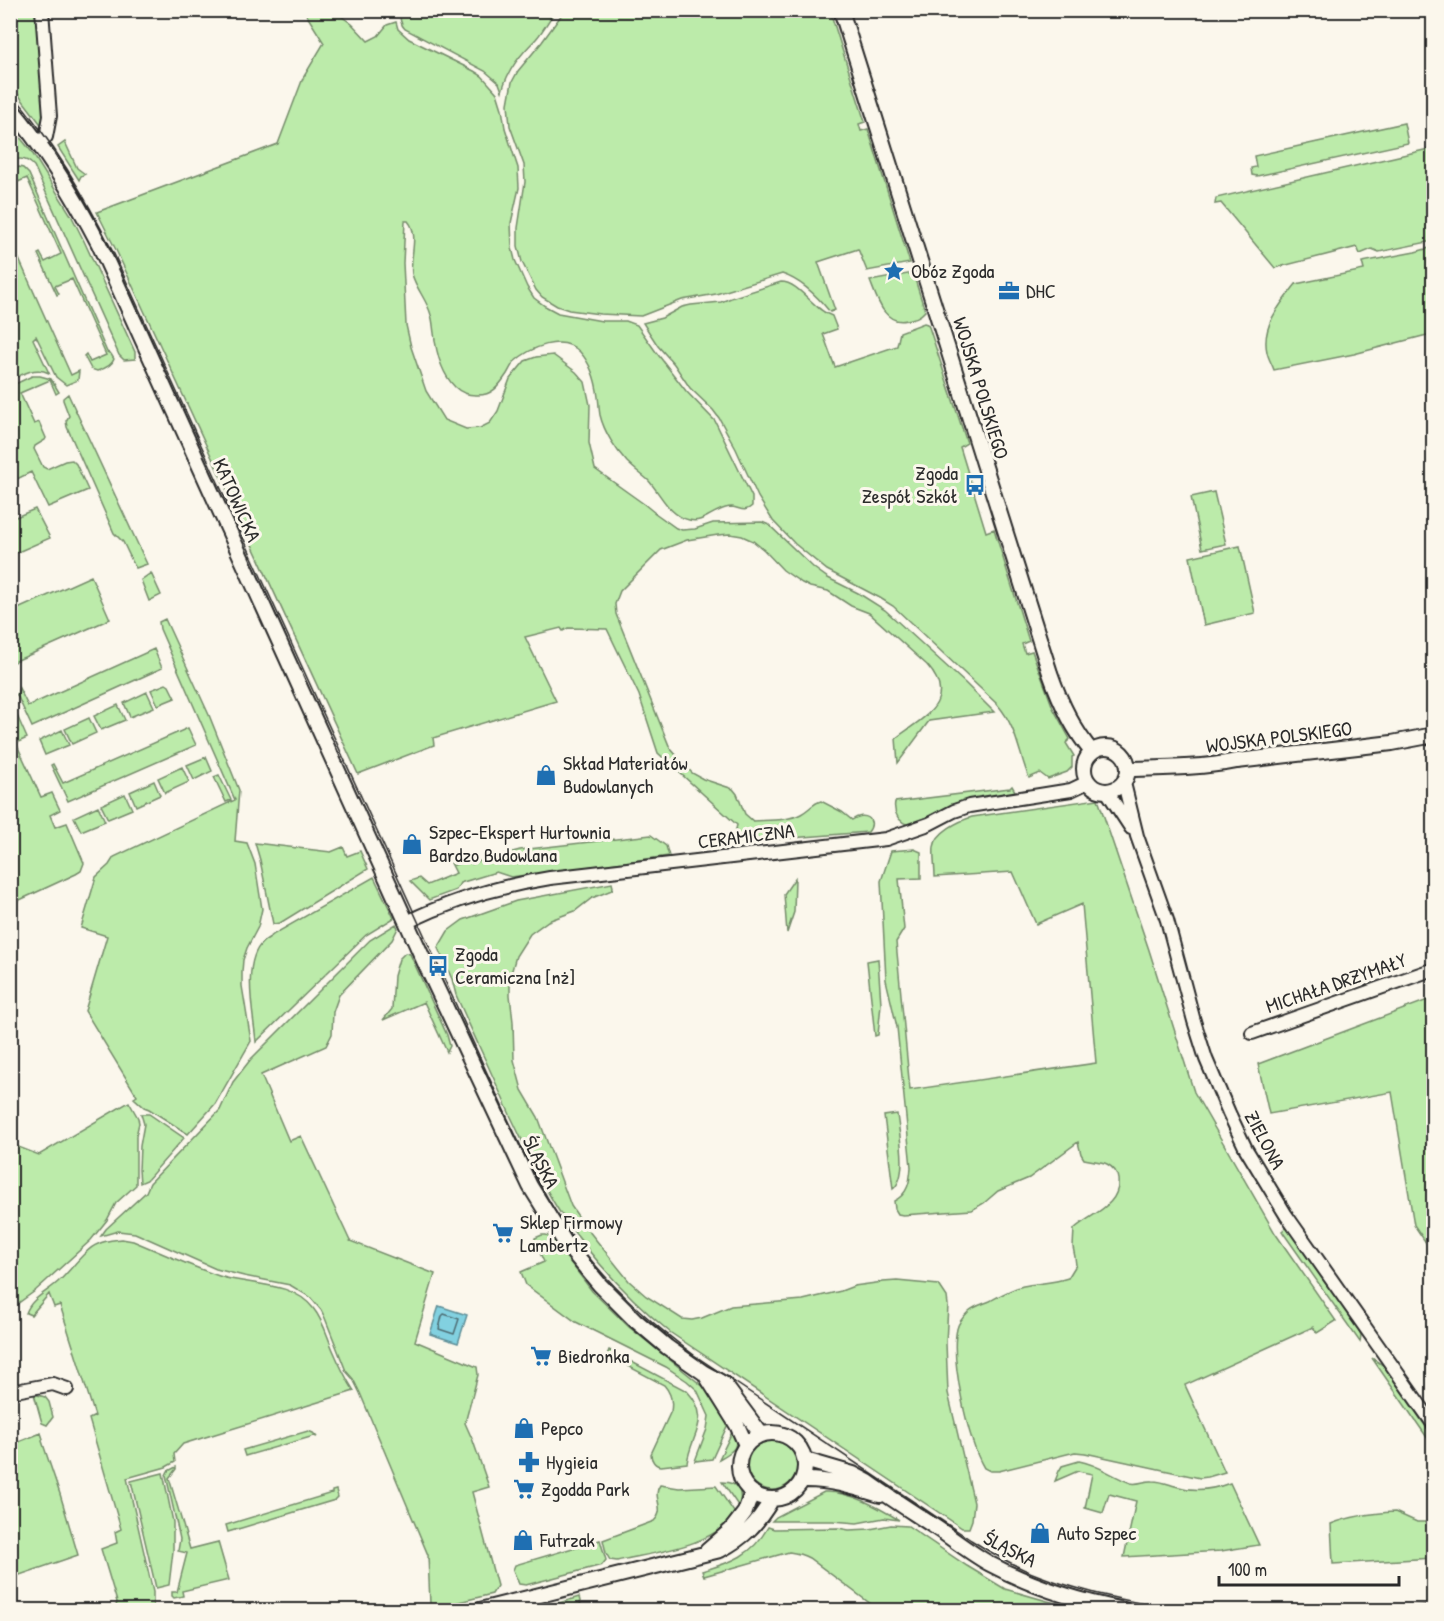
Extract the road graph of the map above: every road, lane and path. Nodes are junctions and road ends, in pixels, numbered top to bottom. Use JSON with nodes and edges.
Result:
{"nodes":[{"id":1,"x":42,"y":10,"type":"edge"},
{"id":2,"x":841,"y":10,"type":"edge"},
{"id":3,"x":10,"y":107,"type":"edge"},
{"id":4,"x":38,"y":143,"type":"junction"},
{"id":5,"x":1434,"y":735,"type":"edge"},
{"id":6,"x":1092,"y":752,"type":"junction"},
{"id":7,"x":1126,"y":776,"type":"junction"},
{"id":8,"x":1088,"y":782,"type":"junction"},
{"id":9,"x":1106,"y":790,"type":"junction"},
{"id":10,"x":1137,"y":836,"type":"junction"},
{"id":11,"x":407,"y":922,"type":"junction"},
{"id":12,"x":1434,"y":969,"type":"edge"},
{"id":13,"x":1252,"y":1034,"type":"dead end"},
{"id":14,"x":704,"y":1373,"type":"junction"},
{"id":15,"x":67,"y":1389,"type":"dead end"},
{"id":16,"x":10,"y":1392,"type":"edge"},
{"id":17,"x":1434,"y":1425,"type":"edge"},
{"id":18,"x":761,"y":1434,"type":"junction"},
{"id":19,"x":746,"y":1445,"type":"junction"},
{"id":20,"x":805,"y":1460,"type":"junction"},
{"id":21,"x":802,"y":1480,"type":"junction"},
{"id":22,"x":752,"y":1492,"type":"junction"},
{"id":23,"x":890,"y":1498,"type":"junction"},
{"id":24,"x":772,"y":1499,"type":"junction"},
{"id":25,"x":703,"y":1555,"type":"junction"},
{"id":26,"x":480,"y":1611,"type":"edge"},
{"id":27,"x":1124,"y":1611,"type":"edge"}],
"edges":[{"from":1,"to":4,"type":"street"},
{"from":2,"to":6,"type":"street","name":"WOJSKA POLSKIEGO"},
{"from":3,"to":4,"type":"street","name":"KATOWICKA"},
{"from":4,"to":11,"type":"street","name":"KATOWICKA"},
{"from":5,"to":7,"type":"street","name":"WOJSKA POLSKIEGO"},
{"from":6,"to":7,"type":"street"},
{"from":6,"to":8,"type":"street"},
{"from":7,"to":9,"type":"street"},
{"from":7,"to":10,"type":"street","name":"ZIELONA"},
{"from":8,"to":9,"type":"street"},
{"from":8,"to":11,"type":"street","name":"CERAMICZNA"},
{"from":9,"to":10,"type":"street","name":"ZIELONA"},
{"from":10,"to":17,"type":"street","name":"ZIELONA"},
{"from":11,"to":14,"type":"street","name":"ŚLĄSKA"},
{"from":12,"to":13,"type":"street","name":"MICHAŁA DRZYMAŁY"},
{"from":14,"to":18,"type":"street","name":"ŚLĄSKA"},
{"from":14,"to":19,"type":"street","name":"ŚLĄSKA"},
{"from":15,"to":16,"type":"street"},
{"from":18,"to":19,"type":"street"},
{"from":18,"to":20,"type":"street"},
{"from":19,"to":22,"type":"street"},
{"from":20,"to":21,"type":"street"},
{"from":20,"to":23,"type":"street","name":"ŚLĄSKA"},
{"from":21,"to":23,"type":"street","name":"ŚLĄSKA"},
{"from":21,"to":24,"type":"street"},
{"from":22,"to":24,"type":"street"},
{"from":22,"to":25,"type":"street"},
{"from":23,"to":27,"type":"street","name":"ŚLĄSKA"},
{"from":24,"to":25,"type":"street"},
{"from":25,"to":26,"type":"street"}]}
